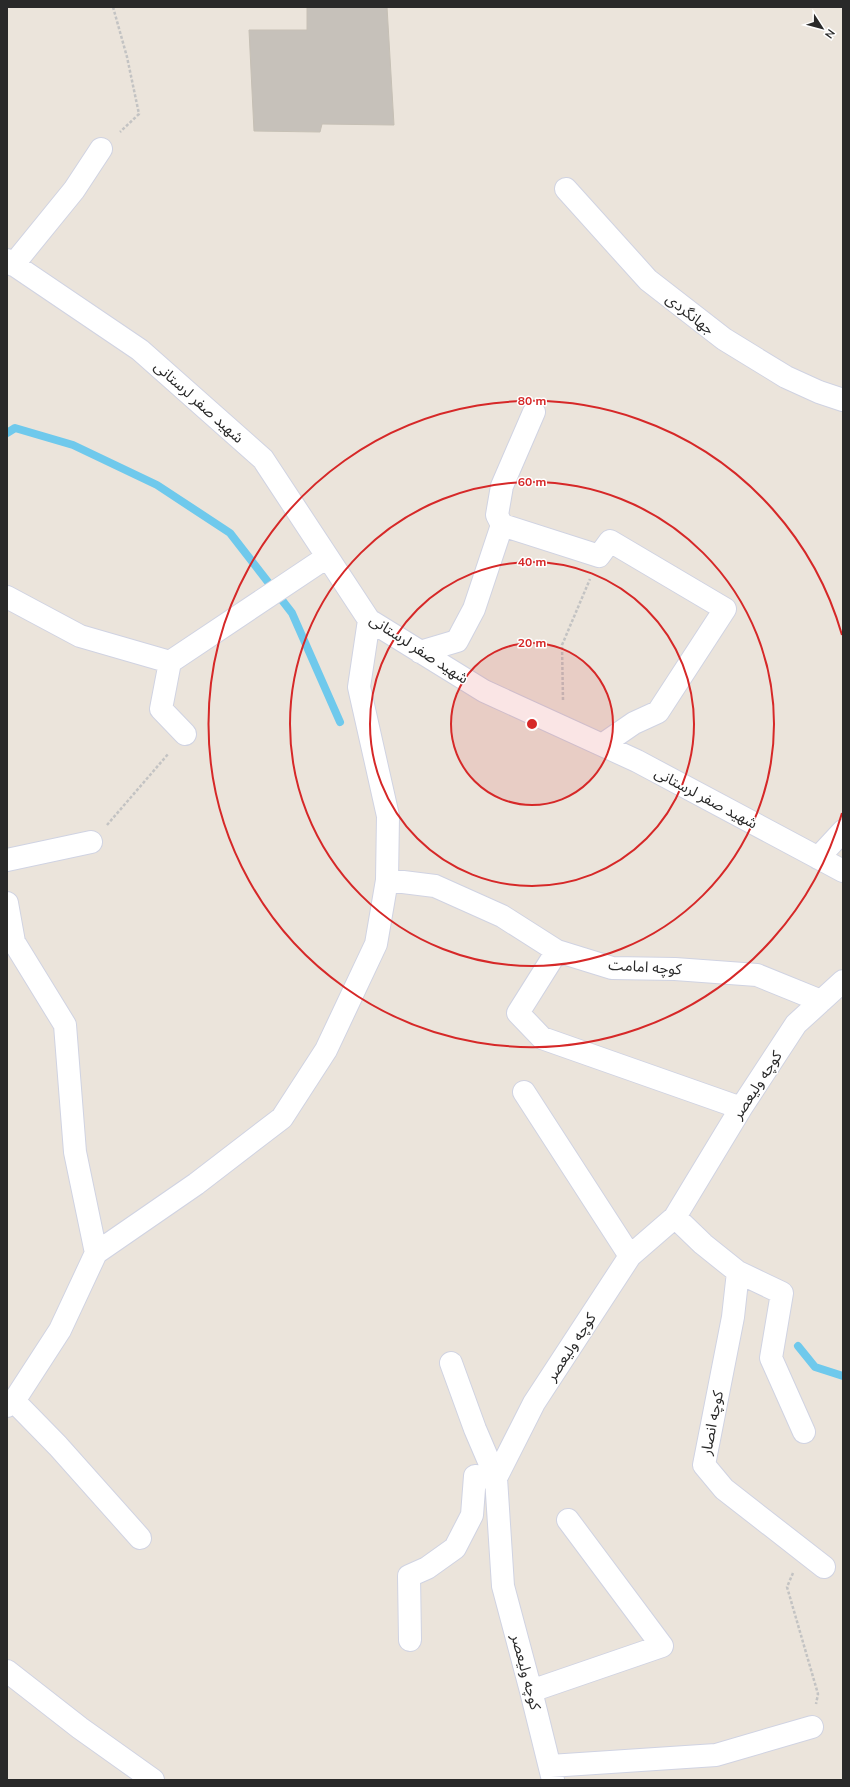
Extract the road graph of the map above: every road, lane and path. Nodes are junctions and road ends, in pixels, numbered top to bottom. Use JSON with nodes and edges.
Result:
{"nodes":[{"id":1,"x":113,"y":7,"type":"edge"},
{"id":2,"x":101,"y":149,"type":"joint"},
{"id":3,"x":566,"y":189,"type":"dead end"},
{"id":4,"x":10,"y":262,"type":"edge"},
{"id":5,"x":843,"y":400,"type":"edge"},
{"id":6,"x":534,"y":412,"type":"dead end"},
{"id":7,"x":502,"y":525,"type":"junction"},
{"id":8,"x":600,"y":556,"type":"junction"},
{"id":9,"x":327,"y":557,"type":"junction"},
{"id":10,"x":7,"y":597,"type":"edge"},
{"id":11,"x":369,"y":620,"type":"junction"},
{"id":12,"x":420,"y":652,"type":"junction"},
{"id":13,"x":170,"y":662,"type":"junction"},
{"id":14,"x":563,"y":727,"type":"junction"},
{"id":15,"x":184,"y":734,"type":"joint"},
{"id":16,"x":602,"y":745,"type":"junction"},
{"id":17,"x":843,"y":831,"type":"edge"},
{"id":18,"x":91,"y":842,"type":"joint"},
{"id":19,"x":818,"y":858,"type":"junction"},
{"id":20,"x":7,"y":860,"type":"edge"},
{"id":21,"x":843,"y":871,"type":"edge"},
{"id":22,"x":387,"y":880,"type":"junction"},
{"id":23,"x":7,"y":903,"type":"edge"},
{"id":24,"x":557,"y":951,"type":"junction"},
{"id":25,"x":843,"y":981,"type":"edge"},
{"id":26,"x":821,"y":1001,"type":"junction"},
{"id":27,"x":524,"y":1092,"type":"dead end"},
{"id":28,"x":741,"y":1108,"type":"junction"},
{"id":29,"x":675,"y":1217,"type":"junction"},
{"id":30,"x":96,"y":1253,"type":"junction"},
{"id":31,"x":630,"y":1256,"type":"junction"},
{"id":32,"x":738,"y":1272,"type":"junction"},
{"id":33,"x":451,"y":1363,"type":"dead end"},
{"id":34,"x":10,"y":1404,"type":"edge"},
{"id":35,"x":804,"y":1432,"type":"dead end"},
{"id":36,"x":496,"y":1478,"type":"junction"},
{"id":37,"x":568,"y":1520,"type":"dead end"},
{"id":38,"x":140,"y":1538,"type":"dead end"},
{"id":39,"x":803,"y":1551,"type":"junction"},
{"id":40,"x":824,"y":1567,"type":"dead end"},
{"id":41,"x":410,"y":1640,"type":"dead end"},
{"id":42,"x":7,"y":1671,"type":"edge"},
{"id":43,"x":532,"y":1691,"type":"junction"},
{"id":44,"x":812,"y":1727,"type":"joint"},
{"id":45,"x":551,"y":1773,"type":"edge"},
{"id":46,"x":153,"y":1780,"type":"edge"}],
"edges":[{"from":1,"to":2,"type":"path"},
{"from":2,"to":4,"type":"street"},
{"from":3,"to":5,"type":"street","name":"جهانگردی"},
{"from":4,"to":9,"type":"street","name":"شهید صفر لرستانی"},
{"from":6,"to":7,"type":"street"},
{"from":7,"to":8,"type":"street"},
{"from":7,"to":12,"type":"street"},
{"from":8,"to":14,"type":"path"},
{"from":8,"to":16,"type":"street"},
{"from":9,"to":11,"type":"street","name":"شهید صفر لرستانی"},
{"from":9,"to":13,"type":"street"},
{"from":10,"to":13,"type":"street"},
{"from":11,"to":12,"type":"street","name":"شهید صفر لرستانی"},
{"from":11,"to":22,"type":"street"},
{"from":12,"to":14,"type":"street","name":"شهید صفر لرستانی"},
{"from":13,"to":15,"type":"street"},
{"from":14,"to":16,"type":"street","name":"شهید صفر لرستانی"},
{"from":15,"to":18,"type":"path"},
{"from":16,"to":19,"type":"street","name":"شهید صفر لرستانی"},
{"from":17,"to":19,"type":"street"},
{"from":18,"to":20,"type":"street"},
{"from":19,"to":21,"type":"street","name":"شهید صفر لرستانی"},
{"from":22,"to":24,"type":"street","name":"کوچه امامت"},
{"from":22,"to":30,"type":"street"},
{"from":23,"to":30,"type":"street"},
{"from":24,"to":26,"type":"street","name":"کوچه امامت"},
{"from":24,"to":28,"type":"street"},
{"from":25,"to":26,"type":"street","name":"کوچه ولیعصر"},
{"from":26,"to":28,"type":"street","name":"کوچه ولیعصر"},
{"from":27,"to":31,"type":"street"},
{"from":28,"to":29,"type":"street","name":"کوچه ولیعصر"},
{"from":29,"to":31,"type":"street","name":"کوچه ولیعصر"},
{"from":29,"to":32,"type":"street"},
{"from":30,"to":34,"type":"street"},
{"from":31,"to":36,"type":"street","name":"کوچه ولیعصر"},
{"from":32,"to":35,"type":"street"},
{"from":32,"to":39,"type":"street","name":"کوچه انصار"},
{"from":33,"to":36,"type":"street"},
{"from":34,"to":38,"type":"street"},
{"from":36,"to":41,"type":"street"},
{"from":36,"to":43,"type":"street","name":"کوچه ولیعصر"},
{"from":37,"to":43,"type":"street"},
{"from":39,"to":40,"type":"street","name":"کوچه انصار"},
{"from":39,"to":44,"type":"path"},
{"from":42,"to":46,"type":"street"},
{"from":43,"to":45,"type":"street","name":"کوچه ولیعصر"},
{"from":44,"to":45,"type":"street"}]}
